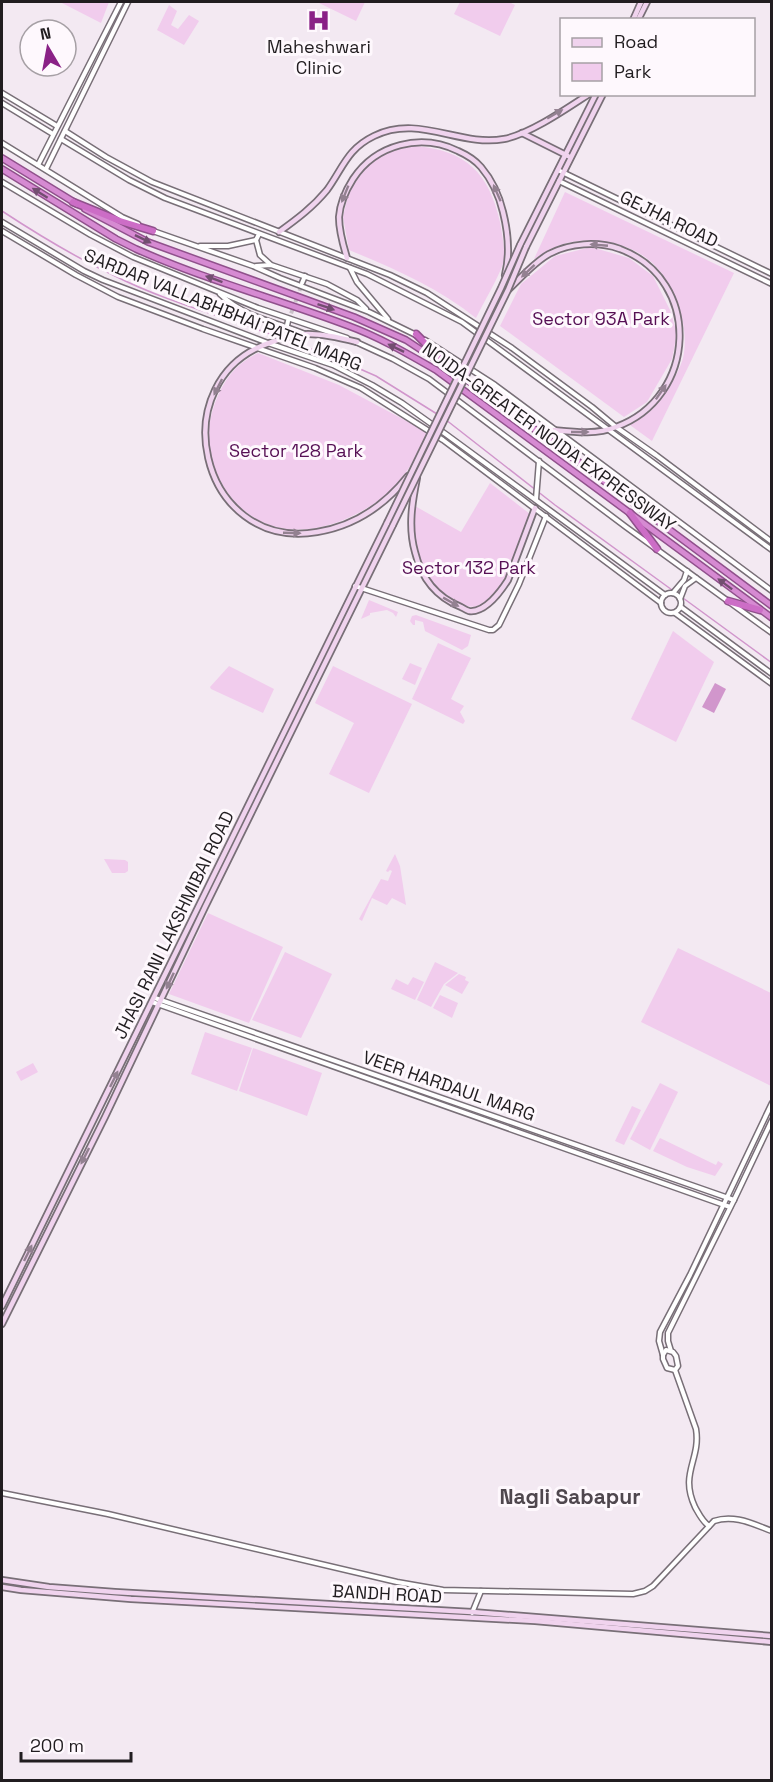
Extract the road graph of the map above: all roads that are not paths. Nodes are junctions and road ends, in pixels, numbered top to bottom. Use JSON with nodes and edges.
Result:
{"nodes":[{"id":1,"x":121,"y":2,"type":"edge"},
{"id":2,"x":128,"y":2,"type":"edge"},
{"id":3,"x":641,"y":2,"type":"edge"},
{"id":4,"x":647,"y":2,"type":"edge"},
{"id":5,"x":634,"y":18,"type":"edge"},
{"id":6,"x":639,"y":18,"type":"edge"},
{"id":7,"x":2,"y":93,"type":"edge"},
{"id":8,"x":586,"y":96,"type":"edge"},
{"id":9,"x":595,"y":96,"type":"edge"},
{"id":10,"x":602,"y":96,"type":"edge"},
{"id":11,"x":2,"y":103,"type":"edge"},
{"id":12,"x":57,"y":126,"type":"junction"},
{"id":13,"x":65,"y":131,"type":"junction"},
{"id":14,"x":522,"y":133,"type":"junction"},
{"id":15,"x":53,"y":134,"type":"junction"},
{"id":16,"x":61,"y":139,"type":"junction"},
{"id":17,"x":2,"y":143,"type":"edge"},
{"id":18,"x":566,"y":155,"type":"junction"},
{"id":19,"x":2,"y":158,"type":"edge"},
{"id":20,"x":571,"y":159,"type":"junction"},
{"id":21,"x":38,"y":165,"type":"junction"},
{"id":22,"x":2,"y":169,"type":"edge"},
{"id":23,"x":46,"y":169,"type":"junction"},
{"id":24,"x":558,"y":170,"type":"junction"},
{"id":25,"x":564,"y":173,"type":"junction"},
{"id":26,"x":554,"y":178,"type":"junction"},
{"id":27,"x":560,"y":181,"type":"junction"},
{"id":28,"x":2,"y":183,"type":"edge"},
{"id":29,"x":73,"y":202,"type":"junction"},
{"id":30,"x":2,"y":222,"type":"edge"},
{"id":31,"x":2,"y":231,"type":"edge"},
{"id":32,"x":153,"y":231,"type":"junction"},
{"id":33,"x":279,"y":232,"type":"junction"},
{"id":34,"x":259,"y":234,"type":"junction"},
{"id":35,"x":256,"y":240,"type":"junction"},
{"id":36,"x":195,"y":246,"type":"junction"},
{"id":37,"x":523,"y":246,"type":"junction"},
{"id":38,"x":347,"y":258,"type":"junction"},
{"id":39,"x":271,"y":265,"type":"junction"},
{"id":40,"x":253,"y":266,"type":"junction"},
{"id":41,"x":350,"y":267,"type":"junction"},
{"id":42,"x":771,"y":274,"type":"edge"},
{"id":43,"x":305,"y":276,"type":"junction"},
{"id":44,"x":302,"y":283,"type":"tunnel mouth"},
{"id":45,"x":771,"y":284,"type":"edge"},
{"id":46,"x":501,"y":288,"type":"junction"},
{"id":47,"x":508,"y":290,"type":"junction"},
{"id":48,"x":217,"y":292,"type":"junction"},
{"id":49,"x":369,"y":312,"type":"junction"},
{"id":50,"x":465,"y":317,"type":"junction"},
{"id":51,"x":390,"y":322,"type":"junction"},
{"id":52,"x":462,"y":322,"type":"junction"},
{"id":53,"x":287,"y":323,"type":"junction"},
{"id":54,"x":305,"y":334,"type":"junction"},
{"id":55,"x":416,"y":334,"type":"junction"},
{"id":56,"x":287,"y":337,"type":"junction"},
{"id":57,"x":357,"y":342,"type":"junction"},
{"id":58,"x":268,"y":343,"type":"junction"},
{"id":59,"x":259,"y":347,"type":"junction"},
{"id":60,"x":450,"y":368,"type":"junction"},
{"id":61,"x":616,"y":427,"type":"junction"},
{"id":62,"x":608,"y":429,"type":"junction"},
{"id":63,"x":553,"y":430,"type":"junction"},
{"id":64,"x":539,"y":461,"type":"junction"},
{"id":65,"x":419,"y":470,"type":"junction"},
{"id":66,"x":411,"y":474,"type":"junction"},
{"id":67,"x":536,"y":497,"type":"junction"},
{"id":68,"x":535,"y":508,"type":"junction"},
{"id":69,"x":630,"y":513,"type":"junction"},
{"id":70,"x":546,"y":516,"type":"junction"},
{"id":71,"x":771,"y":542,"type":"edge"},
{"id":72,"x":657,"y":549,"type":"junction"},
{"id":73,"x":771,"y":550,"type":"edge"},
{"id":74,"x":687,"y":571,"type":"junction"},
{"id":75,"x":696,"y":578,"type":"junction"},
{"id":76,"x":358,"y":587,"type":"junction"},
{"id":77,"x":771,"y":591,"type":"edge"},
{"id":78,"x":672,"y":593,"type":"junction"},
{"id":79,"x":665,"y":595,"type":"junction"},
{"id":80,"x":680,"y":599,"type":"junction"},
{"id":81,"x":728,"y":601,"type":"junction"},
{"id":82,"x":661,"y":603,"type":"junction"},
{"id":83,"x":771,"y":606,"type":"edge"},
{"id":84,"x":681,"y":607,"type":"junction"},
{"id":85,"x":760,"y":610,"type":"junction"},
{"id":86,"x":675,"y":613,"type":"junction"},
{"id":87,"x":771,"y":618,"type":"edge"},
{"id":88,"x":771,"y":633,"type":"edge"},
{"id":89,"x":771,"y":674,"type":"edge"},
{"id":90,"x":771,"y":684,"type":"edge"},
{"id":91,"x":154,"y":1000,"type":"junction"},
{"id":92,"x":160,"y":1002,"type":"junction"},
{"id":93,"x":771,"y":1103,"type":"edge"},
{"id":94,"x":771,"y":1120,"type":"edge"},
{"id":95,"x":728,"y":1198,"type":"junction"},
{"id":96,"x":734,"y":1200,"type":"junction"},
{"id":97,"x":724,"y":1204,"type":"junction"},
{"id":98,"x":730,"y":1207,"type":"junction"},
{"id":99,"x":2,"y":1306,"type":"edge"},
{"id":100,"x":2,"y":1324,"type":"edge"},
{"id":101,"x":671,"y":1351,"type":"junction"},
{"id":102,"x":663,"y":1355,"type":"junction"},
{"id":103,"x":675,"y":1370,"type":"junction"},
{"id":104,"x":2,"y":1493,"type":"edge"},
{"id":105,"x":709,"y":1526,"type":"junction"},
{"id":106,"x":771,"y":1531,"type":"edge"},
{"id":107,"x":2,"y":1580,"type":"edge"},
{"id":108,"x":2,"y":1587,"type":"edge"},
{"id":109,"x":481,"y":1592,"type":"junction"},
{"id":110,"x":472,"y":1615,"type":"junction"},
{"id":111,"x":771,"y":1636,"type":"edge"},
{"id":112,"x":771,"y":1642,"type":"edge"}],
"edges":[{"from":1,"to":12,"type":"street"},
{"from":2,"to":13,"type":"street"},
{"from":3,"to":5,"type":"main road"},
{"from":4,"to":6,"type":"main road"},
{"from":7,"to":12,"type":"street"},
{"from":14,"to":8,"type":"main road","one_way":true},
{"from":9,"to":18,"type":"main road"},
{"from":10,"to":20,"type":"main road"},
{"from":11,"to":15,"type":"street"},
{"from":12,"to":15,"type":"street"},
{"from":13,"to":16,"type":"street"},
{"from":13,"to":33,"type":"street"},
{"from":14,"to":18,"type":"main road"},
{"from":14,"to":33,"type":"main road"},
{"from":15,"to":21,"type":"street"},
{"from":16,"to":23,"type":"street"},
{"from":16,"to":34,"type":"street"},
{"from":17,"to":21,"type":"street"},
{"from":18,"to":20,"type":"main road"},
{"from":18,"to":24,"type":"main road"},
{"from":19,"to":29,"type":"highway","name":"NOIDA-GREATER NOIDA EXPRESSWAY"},
{"from":20,"to":25,"type":"main road"},
{"from":21,"to":23,"type":"street"},
{"from":69,"to":22,"type":"highway","name":"NOIDA-GREATER NOIDA EXPRESSWAY","one_way":true},
{"from":23,"to":32,"type":"street"},
{"from":24,"to":25,"type":"street","name":"GEJHA ROAD"},
{"from":24,"to":26,"type":"main road"},
{"from":25,"to":27,"type":"main road"},
{"from":25,"to":42,"type":"street","name":"GEJHA ROAD"},
{"from":26,"to":27,"type":"street","name":"GEJHA ROAD"},
{"from":26,"to":37,"type":"main road"},
{"from":27,"to":37,"type":"main road"},
{"from":27,"to":45,"type":"street","name":"GEJHA ROAD"},
{"from":28,"to":48,"type":"street"},
{"from":29,"to":32,"type":"highway"},
{"from":29,"to":60,"type":"highway","name":"NOIDA-GREATER NOIDA EXPRESSWAY","one_way":true},
{"from":30,"to":58,"type":"street","name":"SARDAR VALLABHBHAI PATEL MARG"},
{"from":31,"to":59,"type":"street","name":"SARDAR VALLABHBHAI PATEL MARG"},
{"from":32,"to":36,"type":"street"},
{"from":33,"to":38,"type":"street"},
{"from":34,"to":35,"type":"street"},
{"from":34,"to":41,"type":"street"},
{"from":35,"to":36,"type":"street"},
{"from":35,"to":39,"type":"street"},
{"from":36,"to":40,"type":"street"},
{"from":37,"to":46,"type":"main road","bridge":true},
{"from":37,"to":47,"type":"main road","bridge":true},
{"from":46,"to":38,"type":"main road","one_way":true,"bridge":true},
{"from":38,"to":50,"type":"street"},
{"from":39,"to":40,"type":"street"},
{"from":39,"to":43,"type":"street"},
{"from":40,"to":49,"type":"street"},
{"from":41,"to":51,"type":"street"},
{"from":41,"to":52,"type":"street"},
{"from":43,"to":44,"type":"street"},
{"from":43,"to":49,"type":"street"},
{"from":46,"to":66,"type":"main road","name":"JHASI RANI LAKSHMIBAI ROAD","bridge":true},
{"from":61,"to":47,"type":"main road","one_way":true},
{"from":47,"to":65,"type":"main road","bridge":true},
{"from":48,"to":53,"type":"street"},
{"from":48,"to":57,"type":"street"},
{"from":49,"to":51,"type":"street"},
{"from":50,"to":52,"type":"street"},
{"from":50,"to":61,"type":"street"},
{"from":51,"to":55,"type":"street"},
{"from":52,"to":62,"type":"street"},
{"from":53,"to":54,"type":"street"},
{"from":53,"to":56,"type":"street"},
{"from":54,"to":56,"type":"main road"},
{"from":54,"to":57,"type":"main road"},
{"from":55,"to":60,"type":"highway"},
{"from":55,"to":63,"type":"street"},
{"from":56,"to":58,"type":"main road"},
{"from":57,"to":64,"type":"street"},
{"from":58,"to":59,"type":"main road"},
{"from":58,"to":67,"type":"street","name":"SARDAR VALLABHBHAI PATEL MARG"},
{"from":59,"to":66,"type":"main road","one_way":true,"bridge":true},
{"from":59,"to":68,"type":"street","name":"SARDAR VALLABHBHAI PATEL MARG"},
{"from":60,"to":83,"type":"highway","name":"NOIDA-GREATER NOIDA EXPRESSWAY"},
{"from":61,"to":62,"type":"main road"},
{"from":61,"to":71,"type":"street"},
{"from":63,"to":62,"type":"main road","one_way":true},
{"from":62,"to":73,"type":"street"},
{"from":63,"to":77,"type":"street"},
{"from":64,"to":67,"type":"street"},
{"from":64,"to":72,"type":"street"},
{"from":65,"to":68,"type":"main road","one_way":true,"bridge":true},
{"from":65,"to":76,"type":"main road","bridge":true},
{"from":66,"to":76,"type":"main road","name":"JHASI RANI LAKSHMIBAI ROAD","bridge":true},
{"from":67,"to":79,"type":"street","name":"SARDAR VALLABHBHAI PATEL MARG"},
{"from":68,"to":70,"type":"street","name":"SARDAR VALLABHBHAI PATEL MARG"},
{"from":69,"to":72,"type":"highway"},
{"from":85,"to":69,"type":"highway","name":"NOIDA-GREATER NOIDA EXPRESSWAY","one_way":true},
{"from":70,"to":76,"type":"street"},
{"from":70,"to":82,"type":"street","name":"SARDAR VALLABHBHAI PATEL MARG"},
{"from":72,"to":74,"type":"street"},
{"from":74,"to":75,"type":"street"},
{"from":74,"to":78,"type":"street"},
{"from":75,"to":80,"type":"street"},
{"from":75,"to":81,"type":"street"},
{"from":76,"to":91,"type":"main road","name":"JHASI RANI LAKSHMIBAI ROAD"},
{"from":76,"to":92,"type":"main road","name":"JHASI RANI LAKSHMIBAI ROAD","one_way":true},
{"from":78,"to":79,"type":"street"},
{"from":78,"to":80,"type":"street"},
{"from":79,"to":82,"type":"street"},
{"from":80,"to":84,"type":"street"},
{"from":81,"to":85,"type":"highway"},
{"from":81,"to":88,"type":"street"},
{"from":82,"to":86,"type":"street","name":"SARDAR VALLABHBHAI PATEL MARG"},
{"from":84,"to":86,"type":"street"},
{"from":84,"to":89,"type":"street"},
{"from":85,"to":87,"type":"highway","name":"NOIDA-GREATER NOIDA EXPRESSWAY"},
{"from":86,"to":90,"type":"street","name":"SARDAR VALLABHBHAI PATEL MARG"},
{"from":91,"to":92,"type":"street","name":"VEER HARDAUL MARG"},
{"from":99,"to":91,"type":"main road","name":"JHASI RANI LAKSHMIBAI ROAD","one_way":true},
{"from":92,"to":95,"type":"street","name":"VEER HARDAUL MARG"},
{"from":92,"to":97,"type":"street","name":"VEER HARDAUL MARG"},
{"from":92,"to":100,"type":"main road","name":"JHASI RANI LAKSHMIBAI ROAD","one_way":true},
{"from":93,"to":95,"type":"street"},
{"from":94,"to":96,"type":"street"},
{"from":95,"to":96,"type":"street","name":"VEER HARDAUL MARG"},
{"from":95,"to":97,"type":"street"},
{"from":96,"to":98,"type":"street"},
{"from":97,"to":98,"type":"street","name":"VEER HARDAUL MARG"},
{"from":97,"to":102,"type":"street"},
{"from":98,"to":101,"type":"street"},
{"from":101,"to":102,"type":"street"},
{"from":101,"to":103,"type":"street"},
{"from":102,"to":103,"type":"street"},
{"from":103,"to":105,"type":"street"},
{"from":104,"to":109,"type":"street"},
{"from":105,"to":106,"type":"street"},
{"from":105,"to":109,"type":"street"},
{"from":107,"to":110,"type":"main road","name":"BANDH ROAD"},
{"from":108,"to":110,"type":"main road","name":"BANDH ROAD"},
{"from":109,"to":110,"type":"street"},
{"from":110,"to":111,"type":"main road","name":"BANDH ROAD"},
{"from":110,"to":112,"type":"main road","name":"BANDH ROAD"}]}
